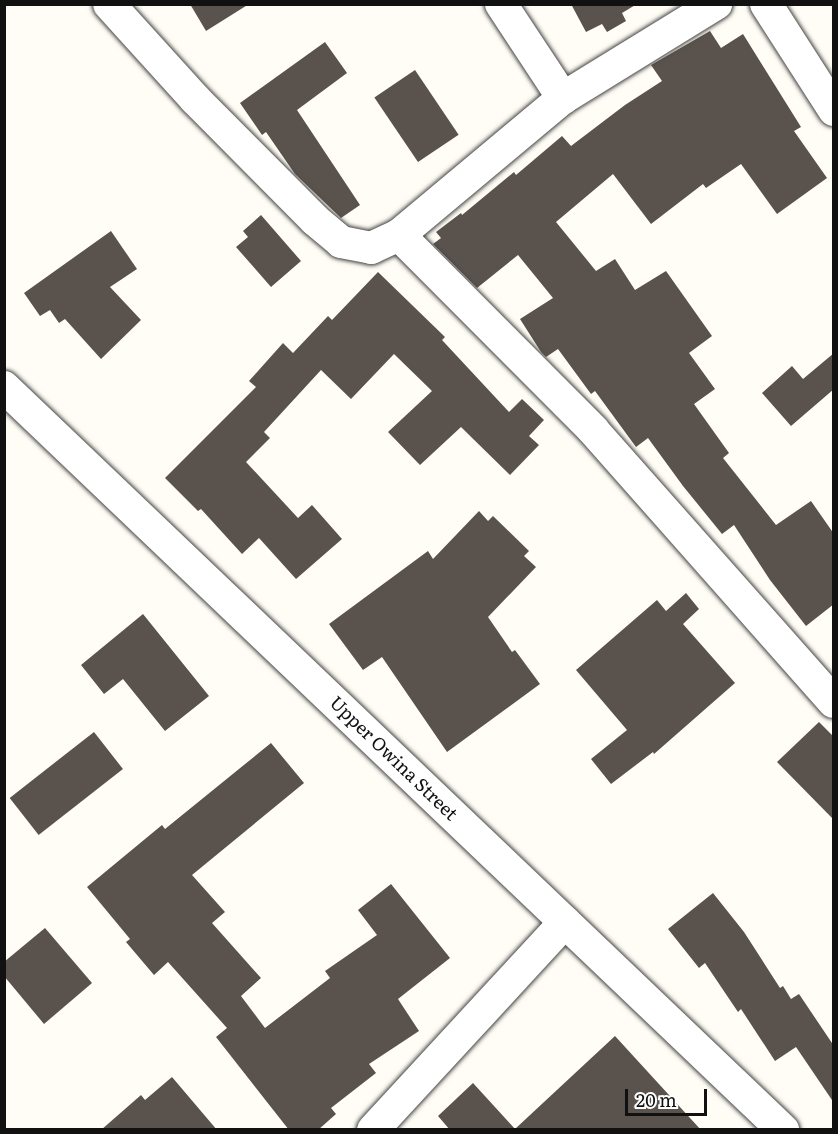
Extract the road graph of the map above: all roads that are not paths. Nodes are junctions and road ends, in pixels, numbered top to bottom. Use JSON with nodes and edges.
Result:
{"nodes":[{"id":1,"x":109,"y":4,"type":"edge"},
{"id":2,"x":501,"y":4,"type":"edge"},
{"id":3,"x":716,"y":4,"type":"edge"},
{"id":4,"x":766,"y":4,"type":"edge"},
{"id":5,"x":563,"y":98,"type":"junction"},
{"id":6,"x":834,"y":110,"type":"edge"},
{"id":7,"x":399,"y":235,"type":"junction"},
{"id":8,"x":4,"y":387,"type":"edge"},
{"id":9,"x":834,"y":702,"type":"edge"},
{"id":10,"x":565,"y":922,"type":"junction"},
{"id":11,"x":373,"y":1130,"type":"edge"},
{"id":12,"x":783,"y":1130,"type":"edge"}],
"edges":[{"from":1,"to":7,"type":"street"},
{"from":2,"to":5,"type":"street"},
{"from":3,"to":5,"type":"street"},
{"from":4,"to":6,"type":"street"},
{"from":5,"to":7,"type":"street"},
{"from":7,"to":9,"type":"street"},
{"from":8,"to":10,"type":"street","name":"Upper Owina Street"},
{"from":10,"to":11,"type":"street"},
{"from":10,"to":12,"type":"street","name":"Upper Owina Street"}]}
